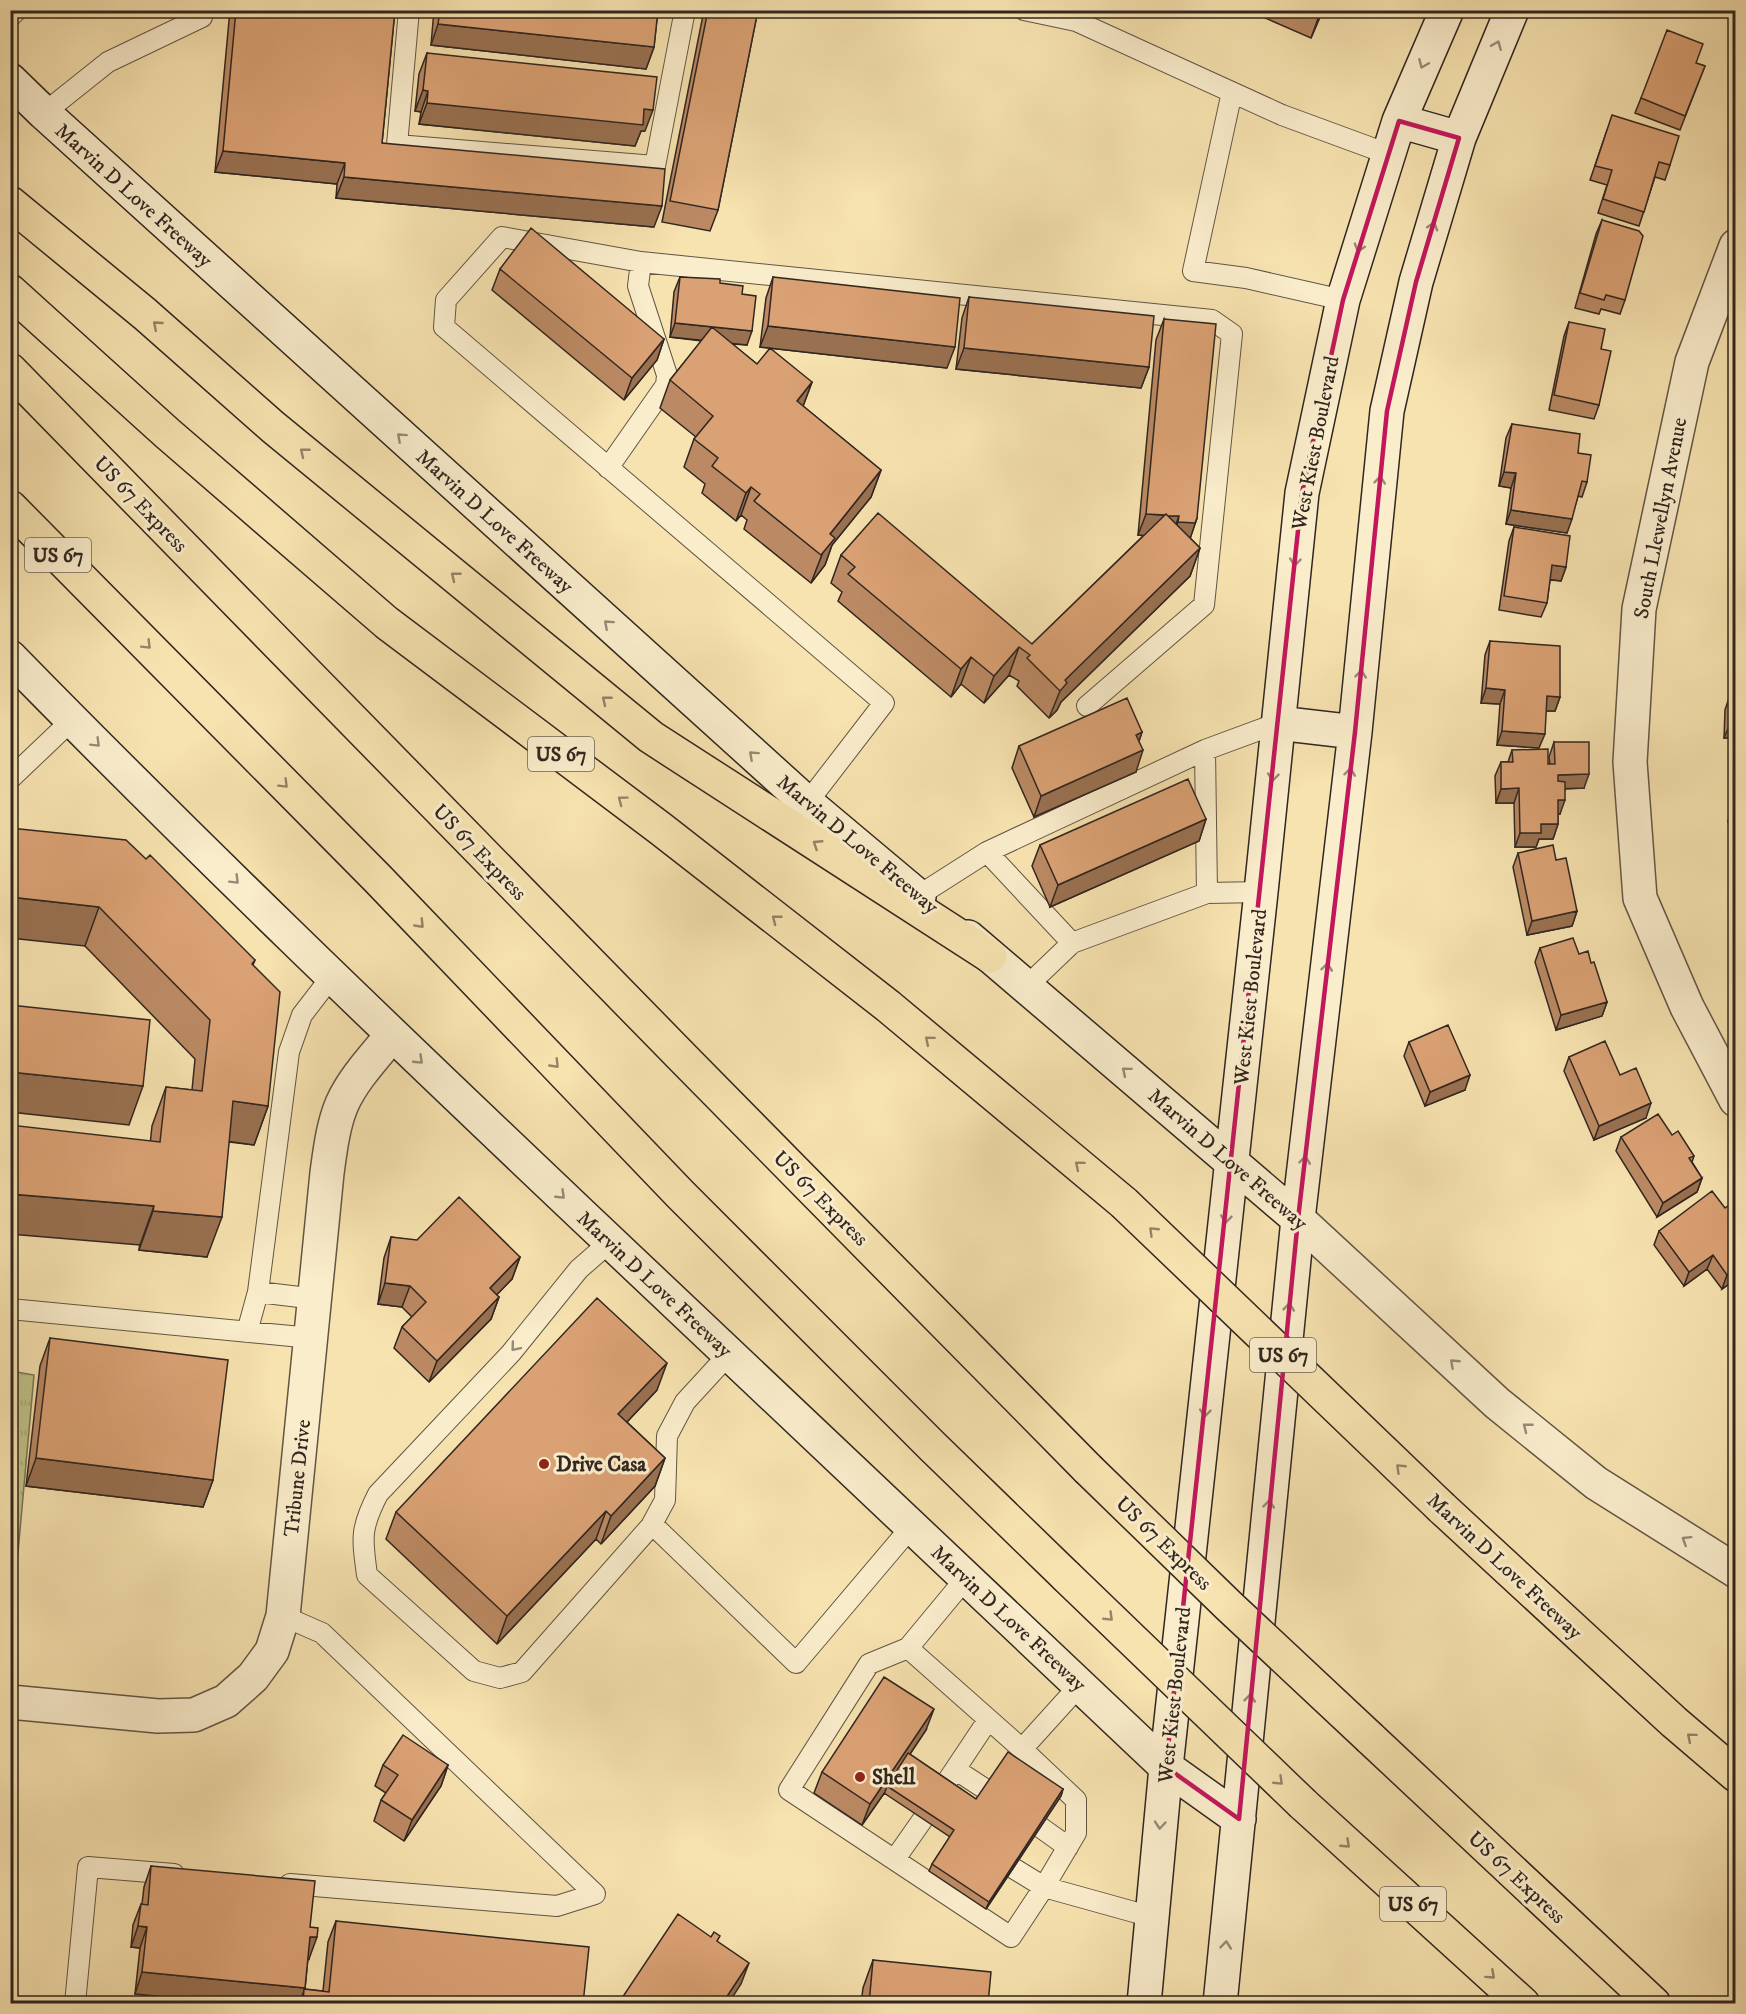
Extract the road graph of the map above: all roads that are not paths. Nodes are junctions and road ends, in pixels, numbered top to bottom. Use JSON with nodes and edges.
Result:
{"nodes":[{"id":1,"x":17,"y":10,"type":"edge"},
{"id":2,"x":409,"y":10,"type":"edge"},
{"id":3,"x":685,"y":10,"type":"edge"},
{"id":4,"x":1447,"y":10,"type":"edge"},
{"id":5,"x":1512,"y":10,"type":"edge"},
{"id":6,"x":1024,"y":11,"type":"edge"},
{"id":7,"x":10,"y":17,"type":"edge"},
{"id":8,"x":202,"y":17,"type":"dead end"},
{"id":9,"x":10,"y":80,"type":"edge"},
{"id":10,"x":1232,"y":92,"type":"junction"},
{"id":11,"x":44,"y":113,"type":"junction"},
{"id":12,"x":1399,"y":121,"type":"junction"},
{"id":13,"x":1459,"y":138,"type":"junction"},
{"id":14,"x":1388,"y":154,"type":"junction"},
{"id":15,"x":10,"y":203,"type":"edge"},
{"id":16,"x":1736,"y":246,"type":"edge"},
{"id":17,"x":641,"y":262,"type":"junction"},
{"id":18,"x":10,"y":291,"type":"edge"},
{"id":19,"x":1343,"y":300,"type":"junction"},
{"id":20,"x":10,"y":370,"type":"edge"},
{"id":21,"x":608,"y":468,"type":"junction"},
{"id":22,"x":10,"y":507,"type":"edge"},
{"id":23,"x":10,"y":537,"type":"edge"},
{"id":24,"x":106,"y":603,"type":"junction"},
{"id":25,"x":10,"y":657,"type":"edge"},
{"id":26,"x":1086,"y":706,"type":"dead end"},
{"id":27,"x":72,"y":720,"type":"junction"},
{"id":28,"x":1278,"y":723,"type":"junction"},
{"id":29,"x":1355,"y":732,"type":"junction"},
{"id":30,"x":1205,"y":750,"type":"junction"},
{"id":31,"x":10,"y":779,"type":"edge"},
{"id":32,"x":807,"y":803,"type":"junction"},
{"id":33,"x":987,"y":852,"type":"junction"},
{"id":34,"x":1261,"y":892,"type":"junction"},
{"id":35,"x":1207,"y":893,"type":"junction"},
{"id":36,"x":918,"y":896,"type":"junction"},
{"id":37,"x":1072,"y":943,"type":"junction"},
{"id":38,"x":990,"y":956,"type":"junction"},
{"id":39,"x":332,"y":976,"type":"junction"},
{"id":40,"x":1027,"y":986,"type":"junction"},
{"id":41,"x":392,"y":1035,"type":"junction"},
{"id":42,"x":1736,"y":1100,"type":"edge"},
{"id":43,"x":1232,"y":1161,"type":"junction"},
{"id":44,"x":1298,"y":1219,"type":"junction"},
{"id":45,"x":610,"y":1242,"type":"junction"},
{"id":46,"x":258,"y":1292,"type":"junction"},
{"id":47,"x":316,"y":1299,"type":"junction"},
{"id":48,"x":10,"y":1309,"type":"edge"},
{"id":49,"x":247,"y":1332,"type":"junction"},
{"id":50,"x":312,"y":1338,"type":"junction"},
{"id":51,"x":729,"y":1354,"type":"junction"},
{"id":52,"x":651,"y":1524,"type":"junction"},
{"id":53,"x":912,"y":1526,"type":"junction"},
{"id":54,"x":1736,"y":1571,"type":"edge"},
{"id":55,"x":966,"y":1578,"type":"junction"},
{"id":56,"x":283,"y":1616,"type":"junction"},
{"id":57,"x":908,"y":1648,"type":"junction"},
{"id":58,"x":1079,"y":1686,"type":"junction"},
{"id":59,"x":10,"y":1702,"type":"edge"},
{"id":60,"x":988,"y":1720,"type":"junction"},
{"id":61,"x":1022,"y":1749,"type":"junction"},
{"id":62,"x":1166,"y":1767,"type":"junction"},
{"id":63,"x":956,"y":1770,"type":"junction"},
{"id":64,"x":1736,"y":1775,"type":"edge"},
{"id":65,"x":944,"y":1786,"type":"edge"},
{"id":66,"x":985,"y":1789,"type":"edge"},
{"id":67,"x":922,"y":1819,"type":"edge"},
{"id":68,"x":1239,"y":1819,"type":"junction"},
{"id":69,"x":1040,"y":1827,"type":"edge"},
{"id":70,"x":1068,"y":1847,"type":"junction"},
{"id":71,"x":895,"y":1859,"type":"junction"},
{"id":72,"x":1013,"y":1868,"type":"edge"},
{"id":73,"x":193,"y":1876,"type":"edge"},
{"id":74,"x":275,"y":1883,"type":"edge"},
{"id":75,"x":1044,"y":1887,"type":"junction"},
{"id":76,"x":1152,"y":1917,"type":"junction"},
{"id":77,"x":75,"y":2004,"type":"edge"},
{"id":78,"x":1144,"y":2004,"type":"edge"},
{"id":79,"x":1220,"y":2004,"type":"edge"},
{"id":80,"x":1523,"y":2004,"type":"edge"},
{"id":81,"x":1654,"y":2004,"type":"edge"}],
"edges":[{"from":1,"to":7,"type":"lane"},
{"from":2,"to":3,"type":"lane"},
{"from":4,"to":12,"type":"main road","name":"West Kiest Boulevard","one_way":true},
{"from":13,"to":5,"type":"main road","one_way":true},
{"from":6,"to":10,"type":"lane"},
{"from":8,"to":11,"type":"lane"},
{"from":9,"to":11,"type":"main road","name":"Marvin D Love Freeway"},
{"from":10,"to":14,"type":"lane"},
{"from":10,"to":19,"type":"lane"},
{"from":32,"to":11,"type":"main road","name":"Marvin D Love Freeway","one_way":true},
{"from":12,"to":13,"type":"main road"},
{"from":12,"to":14,"type":"main road","name":"West Kiest Boulevard"},
{"from":29,"to":13,"type":"main road","one_way":true},
{"from":14,"to":19,"type":"main road","name":"West Kiest Boulevard","one_way":true},
{"from":38,"to":15,"type":"highway","one_way":true},
{"from":16,"to":42,"type":"main road","name":"South Llewellyn Avenue"},
{"from":17,"to":21,"type":"lane"},
{"from":17,"to":21,"type":"lane"},
{"from":17,"to":26,"type":"lane"},
{"from":64,"to":18,"type":"highway","name":"Marvin D Love Freeway","number":"US 67","one_way":true,"bridge":true},
{"from":19,"to":28,"type":"main road","name":"West Kiest Boulevard","one_way":true},
{"from":20,"to":81,"type":"highway","name":"US 67 Express","bridge":true},
{"from":21,"to":32,"type":"lane"},
{"from":22,"to":24,"type":"highway","number":"US 67"},
{"from":23,"to":24,"type":"highway"},
{"from":24,"to":80,"type":"highway","number":"US 67","one_way":true,"bridge":true},
{"from":25,"to":27,"type":"main road","name":"Marvin D Love Freeway"},
{"from":27,"to":31,"type":"lane"},
{"from":27,"to":39,"type":"main road","name":"Marvin D Love Freeway","one_way":true},
{"from":28,"to":29,"type":"main road"},
{"from":28,"to":30,"type":"lane"},
{"from":28,"to":34,"type":"main road","name":"West Kiest Boulevard","one_way":true},
{"from":44,"to":29,"type":"main road","one_way":true},
{"from":30,"to":33,"type":"lane"},
{"from":30,"to":35,"type":"lane"},
{"from":32,"to":36,"type":"main road","name":"Marvin D Love Freeway"},
{"from":33,"to":36,"type":"lane"},
{"from":33,"to":37,"type":"lane"},
{"from":34,"to":35,"type":"lane"},
{"from":34,"to":43,"type":"main road","name":"West Kiest Boulevard"},
{"from":35,"to":37,"type":"lane"},
{"from":36,"to":38,"type":"main road","name":"Marvin D Love Freeway"},
{"from":37,"to":40,"type":"lane"},
{"from":38,"to":40,"type":"main road","name":"Marvin D Love Freeway"},
{"from":39,"to":41,"type":"main road","name":"Marvin D Love Freeway"},
{"from":39,"to":46,"type":"lane"},
{"from":43,"to":40,"type":"main road","name":"Marvin D Love Freeway","one_way":true},
{"from":41,"to":45,"type":"main road","name":"Marvin D Love Freeway","one_way":true},
{"from":41,"to":47,"type":"main road","name":"Tribune Drive"},
{"from":43,"to":44,"type":"main road","name":"Marvin D Love Freeway"},
{"from":43,"to":62,"type":"main road","name":"West Kiest Boulevard","one_way":true},
{"from":54,"to":44,"type":"main road","name":"Marvin D Love Freeway","one_way":true},
{"from":68,"to":44,"type":"main road","one_way":true},
{"from":45,"to":51,"type":"main road","name":"Marvin D Love Freeway"},
{"from":45,"to":52,"type":"lane","one_way":true},
{"from":46,"to":47,"type":"lane"},
{"from":46,"to":49,"type":"lane"},
{"from":47,"to":50,"type":"main road","name":"Tribune Drive"},
{"from":48,"to":49,"type":"lane"},
{"from":49,"to":50,"type":"lane"},
{"from":50,"to":56,"type":"main road","name":"Tribune Drive"},
{"from":51,"to":52,"type":"lane"},
{"from":51,"to":53,"type":"main road","name":"Marvin D Love Freeway"},
{"from":52,"to":53,"type":"lane"},
{"from":53,"to":55,"type":"main road","name":"Marvin D Love Freeway"},
{"from":55,"to":57,"type":"lane"},
{"from":55,"to":58,"type":"main road","name":"Marvin D Love Freeway"},
{"from":56,"to":59,"type":"main road","name":"Tribune Drive"},
{"from":56,"to":74,"type":"lane"},
{"from":57,"to":60,"type":"lane"},
{"from":57,"to":71,"type":"lane"},
{"from":58,"to":61,"type":"lane"},
{"from":58,"to":62,"type":"main road","name":"Marvin D Love Freeway"},
{"from":60,"to":61,"type":"lane"},
{"from":60,"to":63,"type":"lane"},
{"from":61,"to":70,"type":"lane"},
{"from":62,"to":68,"type":"main road","name":"Marvin D Love Freeway"},
{"from":62,"to":76,"type":"main road","name":"West Kiest Boulevard","one_way":true},
{"from":63,"to":65,"type":"lane"},
{"from":63,"to":66,"type":"lane"},
{"from":67,"to":71,"type":"lane"},
{"from":79,"to":68,"type":"main road","one_way":true},
{"from":69,"to":70,"type":"lane"},
{"from":70,"to":75,"type":"lane"},
{"from":71,"to":75,"type":"lane"},
{"from":72,"to":75,"type":"lane"},
{"from":73,"to":77,"type":"lane"},
{"from":75,"to":76,"type":"lane"},
{"from":76,"to":78,"type":"main road","name":"West Kiest Boulevard"}]}
